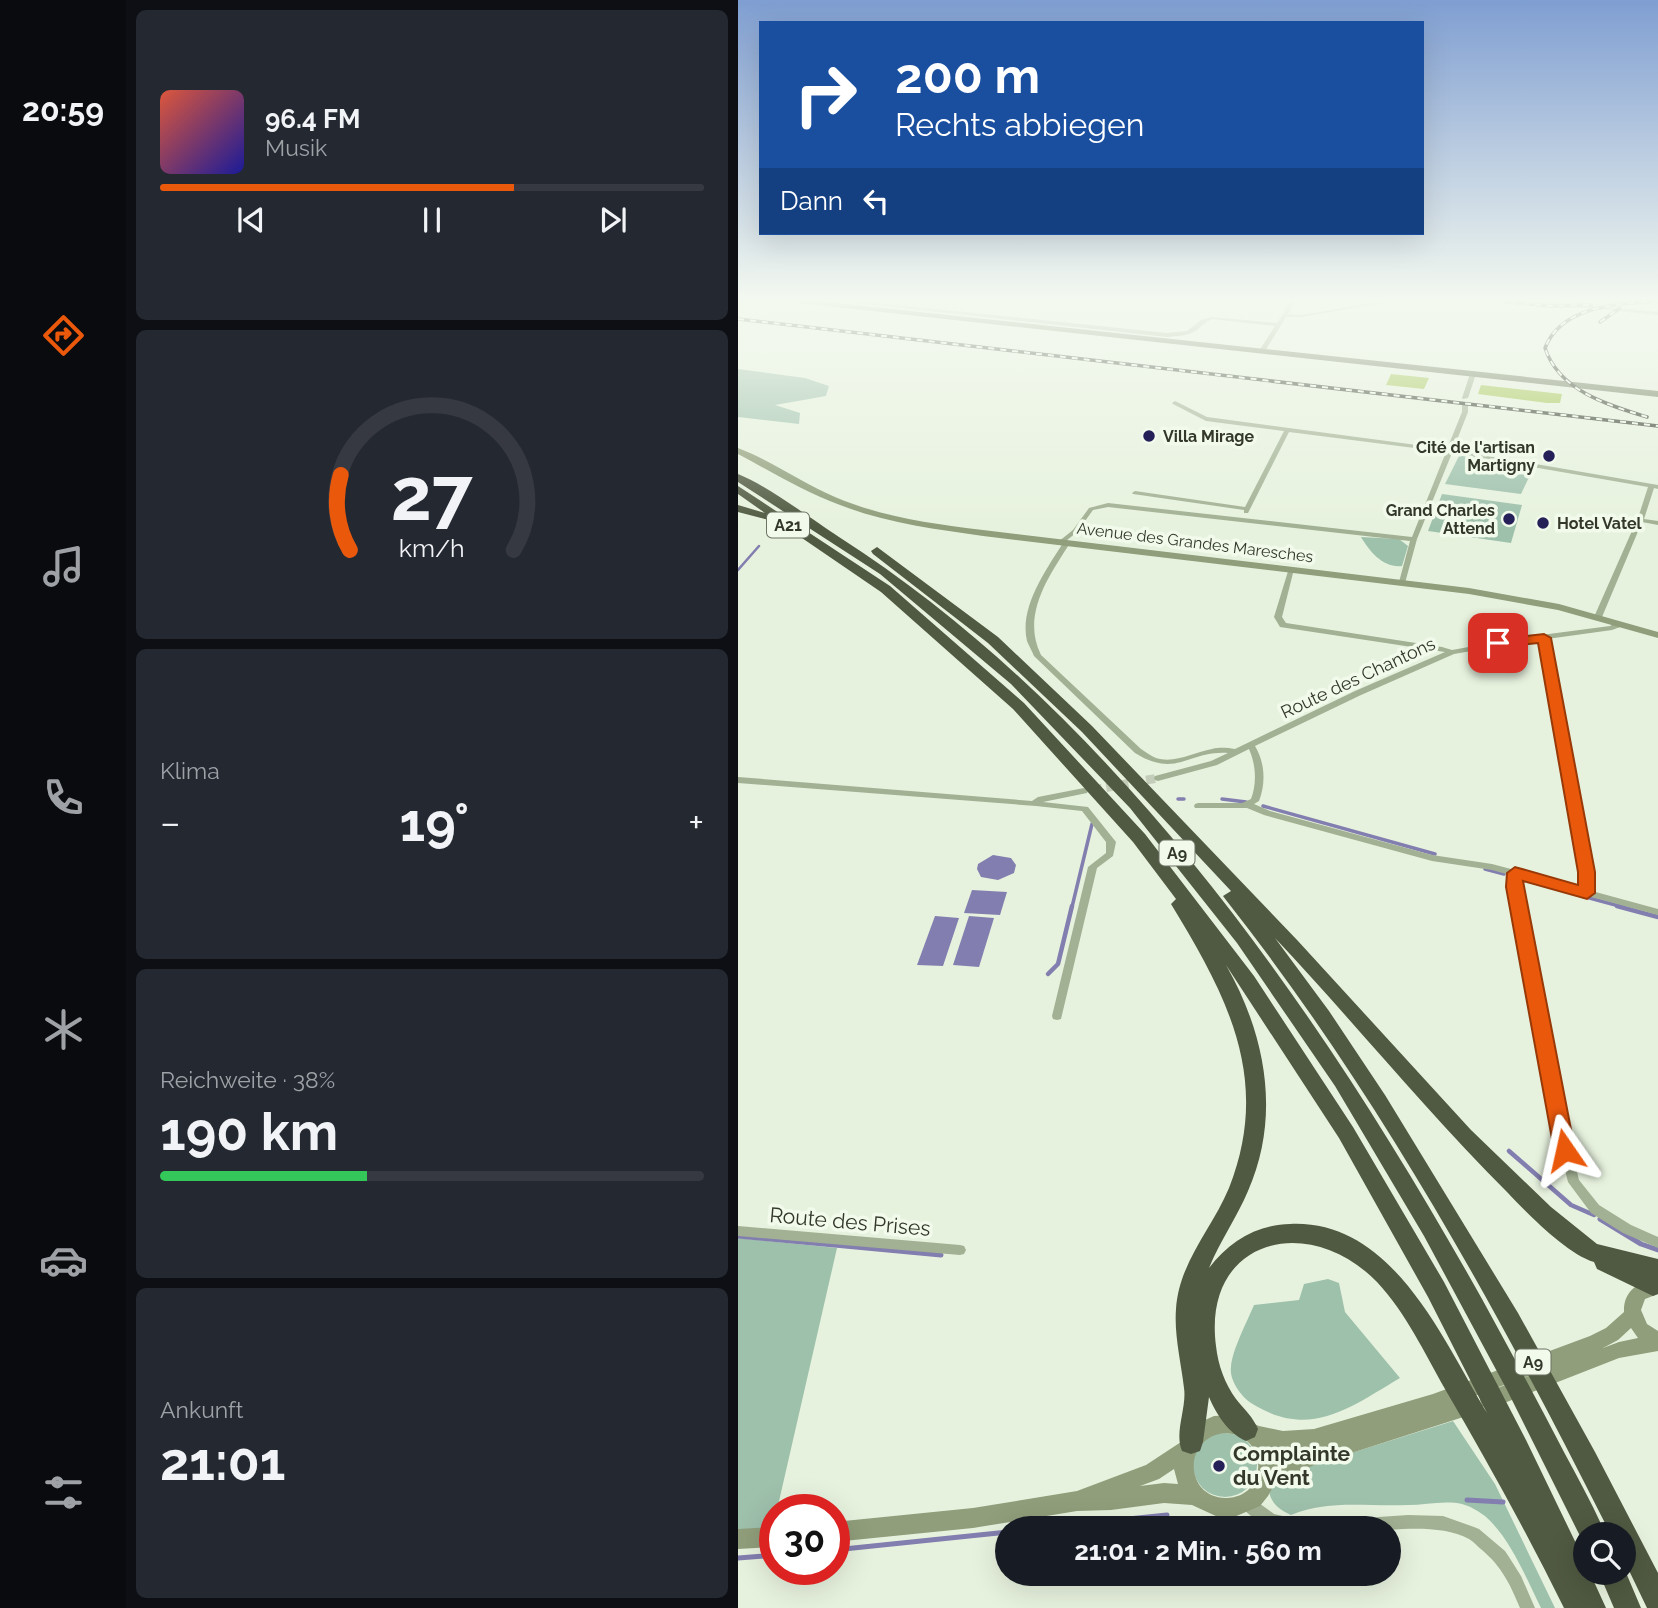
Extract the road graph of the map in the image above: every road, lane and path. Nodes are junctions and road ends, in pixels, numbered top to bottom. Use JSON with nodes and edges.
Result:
{"nodes":[{"id":1,"x":1472,"y":376,"type":"edge"},
{"id":2,"x":1492,"y":376,"type":"edge"},
{"id":3,"x":1657,"y":394,"type":"edge"},
{"id":4,"x":1175,"y":403,"type":"dead end"},
{"id":5,"x":1287,"y":430,"type":"junction"},
{"id":6,"x":738,"y":451,"type":"edge"},
{"id":7,"x":1450,"y":452,"type":"junction"},
{"id":8,"x":738,"y":467,"type":"edge"},
{"id":9,"x":738,"y":477,"type":"edge"},
{"id":10,"x":1654,"y":486,"type":"edge"},
{"id":11,"x":738,"y":489,"type":"edge"},
{"id":12,"x":1135,"y":494,"type":"dead end"},
{"id":13,"x":738,"y":508,"type":"edge"},
{"id":14,"x":1247,"y":509,"type":"junction"},
{"id":15,"x":1243,"y":520,"type":"junction"},
{"id":16,"x":1640,"y":520,"type":"junction"},
{"id":17,"x":1657,"y":523,"type":"edge"},
{"id":18,"x":1414,"y":539,"type":"junction"},
{"id":19,"x":1064,"y":542,"type":"junction"},
{"id":20,"x":835,"y":551,"type":"junction"},
{"id":21,"x":1291,"y":569,"type":"junction"},
{"id":22,"x":1403,"y":582,"type":"junction"},
{"id":23,"x":1598,"y":617,"type":"junction"},
{"id":24,"x":1620,"y":624,"type":"junction"},
{"id":25,"x":1657,"y":634,"type":"edge"},
{"id":26,"x":1543,"y":636,"type":"junction"},
{"id":27,"x":1452,"y":652,"type":"junction"},
{"id":28,"x":1250,"y":746,"type":"junction"},
{"id":29,"x":1236,"y":752,"type":"junction"},
{"id":30,"x":1110,"y":753,"type":"junction"},
{"id":31,"x":1158,"y":778,"type":"tunnel mouth"},
{"id":32,"x":738,"y":780,"type":"edge"},
{"id":33,"x":1084,"y":791,"type":"tunnel mouth"},
{"id":34,"x":1034,"y":804,"type":"junction"},
{"id":35,"x":1248,"y":805,"type":"junction"},
{"id":36,"x":1198,"y":806,"type":"dead end"},
{"id":37,"x":1116,"y":812,"type":"junction"},
{"id":38,"x":1515,"y":873,"type":"junction"},
{"id":39,"x":1587,"y":893,"type":"junction"},
{"id":40,"x":1657,"y":912,"type":"edge"},
{"id":41,"x":1057,"y":1016,"type":"dead end"},
{"id":42,"x":738,"y":1231,"type":"edge"},
{"id":43,"x":1657,"y":1243,"type":"edge"},
{"id":44,"x":960,"y":1250,"type":"dead end"},
{"id":45,"x":1656,"y":1280,"type":"edge"},
{"id":46,"x":1633,"y":1315,"type":"junction"},
{"id":47,"x":1657,"y":1343,"type":"edge"},
{"id":48,"x":1591,"y":1353,"type":"junction"},
{"id":49,"x":1436,"y":1411,"type":"junction"},
{"id":50,"x":1250,"y":1432,"type":"junction"},
{"id":51,"x":1189,"y":1445,"type":"junction"},
{"id":52,"x":1267,"y":1478,"type":"junction"},
{"id":53,"x":1197,"y":1496,"type":"junction"},
{"id":54,"x":1077,"y":1501,"type":"junction"},
{"id":55,"x":1247,"y":1503,"type":"junction"},
{"id":56,"x":1586,"y":1522,"type":"edge"},
{"id":57,"x":850,"y":1530,"type":"edge"},
{"id":58,"x":759,"y":1538,"type":"edge"},
{"id":59,"x":738,"y":1539,"type":"edge"},
{"id":60,"x":1617,"y":1585,"type":"edge"},
{"id":61,"x":1657,"y":1602,"type":"edge"},
{"id":62,"x":1528,"y":1608,"type":"edge"},
{"id":63,"x":1578,"y":1608,"type":"edge"},
{"id":64,"x":1593,"y":1608,"type":"edge"},
{"id":65,"x":1628,"y":1608,"type":"edge"}],
"edges":[{"from":1,"to":7,"type":"street"},
{"from":2,"to":3,"type":"main road"},
{"from":4,"to":5,"type":"street"},
{"from":5,"to":7,"type":"street"},
{"from":5,"to":14,"type":"street"},
{"from":6,"to":19,"type":"main road","name":"Avenue des Grandes Maresches"},
{"from":7,"to":10,"type":"street"},
{"from":7,"to":18,"type":"street"},
{"from":8,"to":30,"type":"highway","number":"A9"},
{"from":9,"to":56,"type":"highway","number":"A9"},
{"from":10,"to":16,"type":"street"},
{"from":11,"to":20,"type":"highway"},
{"from":12,"to":14,"type":"street"},
{"from":13,"to":20,"type":"highway","number":"A21"},
{"from":14,"to":15,"type":"street"},
{"from":15,"to":18,"type":"street"},
{"from":15,"to":19,"type":"street"},
{"from":16,"to":17,"type":"street"},
{"from":16,"to":23,"type":"street"},
{"from":18,"to":22,"type":"street"},
{"from":19,"to":21,"type":"main road","name":"Avenue des Grandes Maresches"},
{"from":19,"to":29,"type":"street"},
{"from":20,"to":37,"type":"highway"},
{"from":21,"to":22,"type":"main road","name":"Avenue des Grandes Maresches"},
{"from":21,"to":27,"type":"street"},
{"from":22,"to":23,"type":"main road","name":"Avenue des Grandes Maresches"},
{"from":23,"to":24,"type":"main road","name":"Avenue des Grandes Maresches"},
{"from":24,"to":25,"type":"main road","name":"Avenue des Grandes Maresches"},
{"from":24,"to":26,"type":"street","name":"Route des Chantons"},
{"from":26,"to":27,"type":"street","name":"Route des Chantons"},
{"from":26,"to":39,"type":"street"},
{"from":27,"to":28,"type":"street","name":"Route des Chantons"},
{"from":28,"to":29,"type":"street","name":"Route des Chantons"},
{"from":28,"to":35,"type":"street"},
{"from":29,"to":31,"type":"street","name":"Route des Chantons"},
{"from":30,"to":45,"type":"highway"},
{"from":30,"to":61,"type":"highway","number":"A9"},
{"from":32,"to":34,"type":"street"},
{"from":33,"to":34,"type":"street"},
{"from":34,"to":41,"type":"street"},
{"from":35,"to":36,"type":"street"},
{"from":35,"to":38,"type":"street"},
{"from":37,"to":51,"type":"highway"},
{"from":37,"to":64,"type":"highway"},
{"from":38,"to":39,"type":"street"},
{"from":38,"to":43,"type":"street"},
{"from":39,"to":40,"type":"street"},
{"from":42,"to":44,"type":"street","name":"Route des Prises"},
{"from":45,"to":46,"type":"main road"},
{"from":46,"to":47,"type":"main road"},
{"from":46,"to":48,"type":"main road"},
{"from":47,"to":48,"type":"main road"},
{"from":48,"to":49,"type":"main road"},
{"from":49,"to":50,"type":"main road"},
{"from":49,"to":52,"type":"main road"},
{"from":50,"to":51,"type":"main road"},
{"from":50,"to":52,"type":"main road"},
{"from":50,"to":63,"type":"highway"},
{"from":51,"to":53,"type":"main road"},
{"from":51,"to":54,"type":"main road"},
{"from":52,"to":55,"type":"main road"},
{"from":53,"to":54,"type":"main road"},
{"from":53,"to":55,"type":"main road"},
{"from":54,"to":57,"type":"main road"},
{"from":55,"to":62,"type":"street"},
{"from":58,"to":59,"type":"main road"},
{"from":60,"to":65,"type":"highway"}]}
